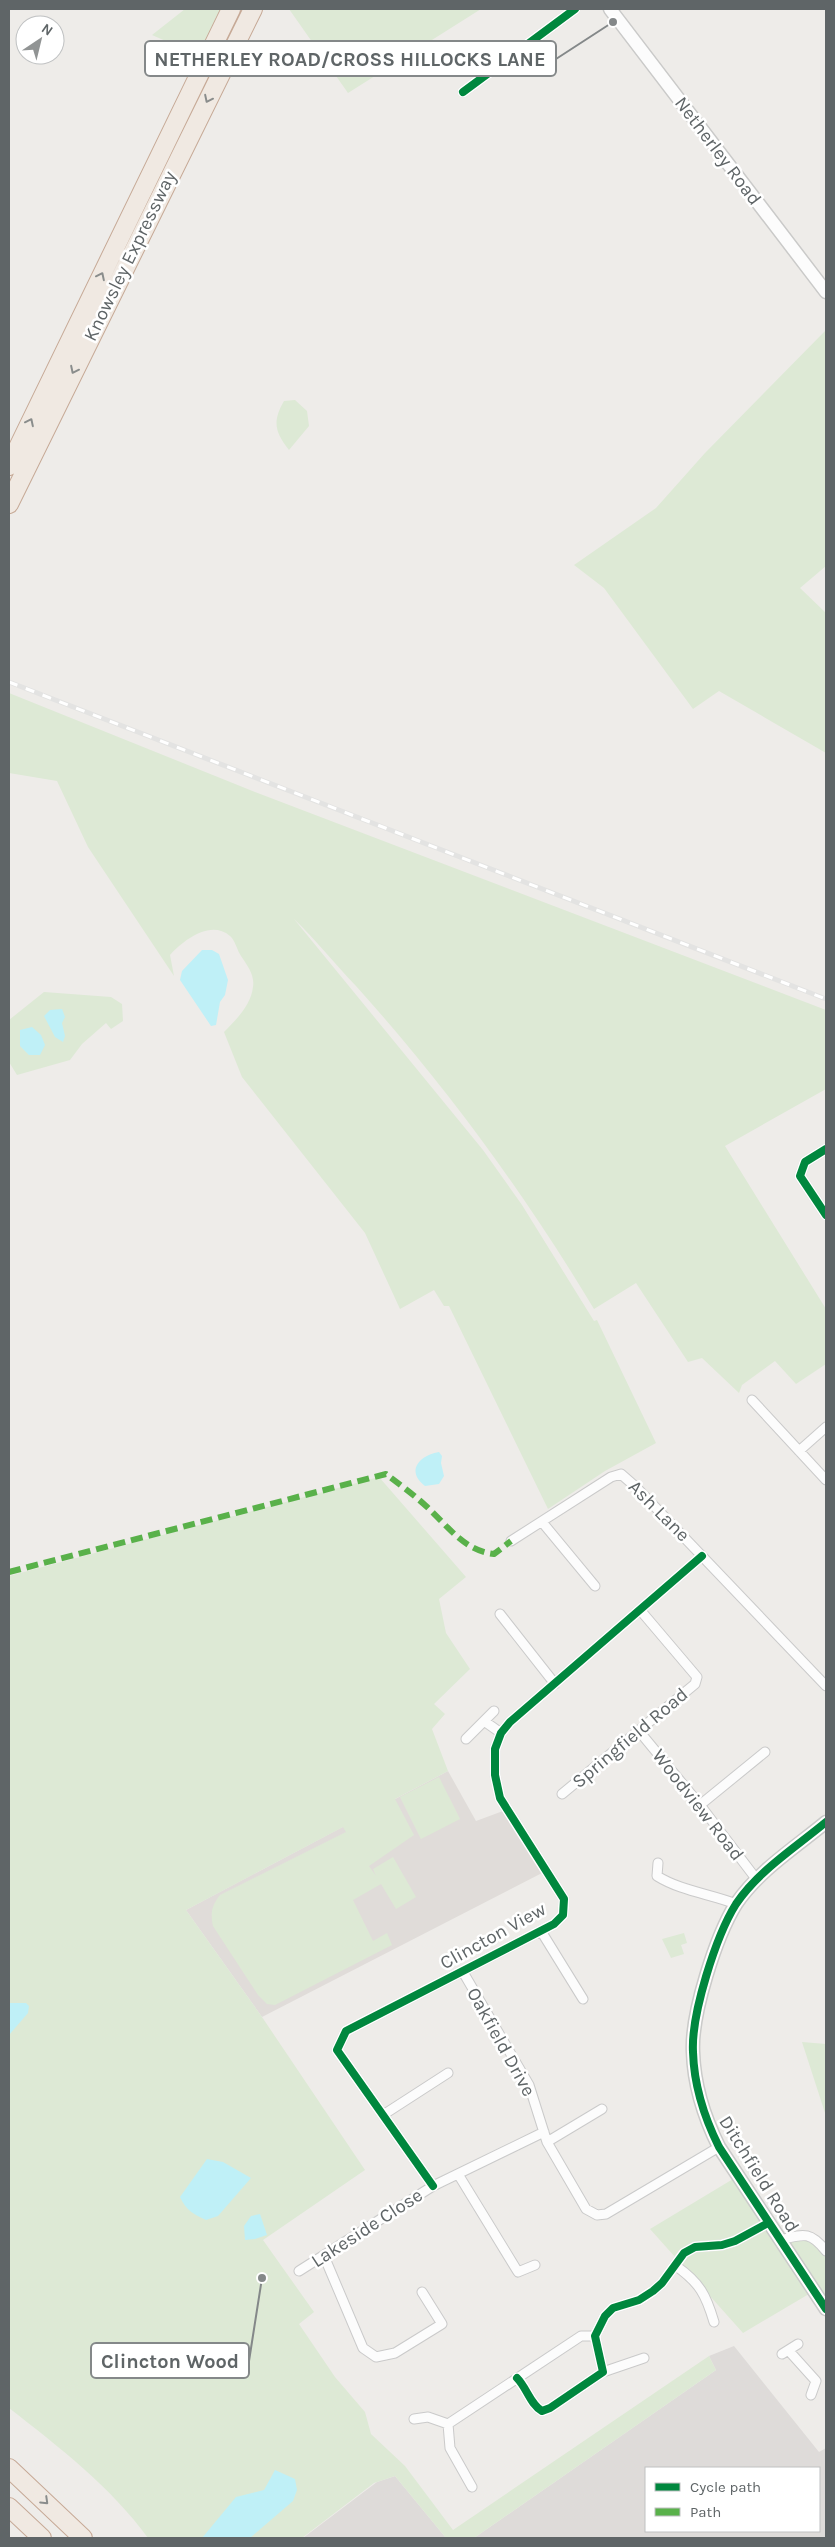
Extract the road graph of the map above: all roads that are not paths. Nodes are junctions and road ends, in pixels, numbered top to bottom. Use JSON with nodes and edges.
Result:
{"nodes":[{"id":1,"x":231,"y":9,"type":"edge"},
{"id":2,"x":253,"y":9,"type":"edge"},
{"id":3,"x":575,"y":9,"type":"edge"},
{"id":4,"x":610,"y":9,"type":"edge"},
{"id":5,"x":463,"y":92,"type":"dead end"},
{"id":6,"x":826,"y":292,"type":"edge"},
{"id":7,"x":9,"y":466,"type":"edge"},
{"id":8,"x":9,"y":504,"type":"edge"},
{"id":9,"x":826,"y":1149,"type":"edge"},
{"id":10,"x":826,"y":1215,"type":"edge"},
{"id":11,"x":752,"y":1400,"type":"dead end"},
{"id":12,"x":826,"y":1427,"type":"edge"},
{"id":13,"x":799,"y":1451,"type":"junction"},
{"id":14,"x":826,"y":1480,"type":"edge"},
{"id":15,"x":542,"y":1522,"type":"junction"},
{"id":16,"x":512,"y":1541,"type":"dead end"},
{"id":17,"x":702,"y":1556,"type":"junction"},
{"id":18,"x":595,"y":1586,"type":"dead end"},
{"id":19,"x":641,"y":1611,"type":"junction"},
{"id":20,"x":500,"y":1614,"type":"dead end"},
{"id":21,"x":555,"y":1684,"type":"junction"},
{"id":22,"x":826,"y":1686,"type":"edge"},
{"id":23,"x":494,"y":1711,"type":"dead end"},
{"id":24,"x":484,"y":1721,"type":"junction"},
{"id":25,"x":639,"y":1731,"type":"junction"},
{"id":26,"x":502,"y":1733,"type":"junction"},
{"id":27,"x":466,"y":1739,"type":"dead end"},
{"id":28,"x":765,"y":1752,"type":"dead end"},
{"id":29,"x":562,"y":1794,"type":"dead end"},
{"id":30,"x":700,"y":1805,"type":"junction"},
{"id":31,"x":826,"y":1822,"type":"edge"},
{"id":32,"x":658,"y":1863,"type":"dead end"},
{"id":33,"x":757,"y":1880,"type":"junction"},
{"id":34,"x":736,"y":1904,"type":"junction"},
{"id":35,"x":541,"y":1931,"type":"junction"},
{"id":36,"x":463,"y":1972,"type":"junction"},
{"id":37,"x":583,"y":1999,"type":"dead end"},
{"id":38,"x":448,"y":2073,"type":"dead end"},
{"id":39,"x":602,"y":2109,"type":"dead end"},
{"id":40,"x":383,"y":2115,"type":"junction"},
{"id":41,"x":544,"y":2132,"type":"junction"},
{"id":42,"x":547,"y":2142,"type":"junction"},
{"id":43,"x":719,"y":2147,"type":"junction"},
{"id":44,"x":458,"y":2174,"type":"junction"},
{"id":45,"x":433,"y":2186,"type":"junction"},
{"id":46,"x":768,"y":2223,"type":"junction"},
{"id":47,"x":780,"y":2240,"type":"junction"},
{"id":48,"x":826,"y":2251,"type":"edge"},
{"id":49,"x":324,"y":2256,"type":"junction"},
{"id":50,"x":534,"y":2265,"type":"dead end"},
{"id":51,"x":676,"y":2266,"type":"junction"},
{"id":52,"x":299,"y":2271,"type":"dead end"},
{"id":53,"x":422,"y":2292,"type":"dead end"},
{"id":54,"x":826,"y":2309,"type":"edge"},
{"id":55,"x":714,"y":2322,"type":"dead end"},
{"id":56,"x":595,"y":2336,"type":"junction"},
{"id":57,"x":798,"y":2344,"type":"dead end"},
{"id":58,"x":644,"y":2358,"type":"dead end"},
{"id":59,"x":603,"y":2372,"type":"junction"},
{"id":60,"x":517,"y":2378,"type":"junction"},
{"id":61,"x":826,"y":2378,"type":"edge"},
{"id":62,"x":816,"y":2382,"type":"junction"},
{"id":63,"x":811,"y":2395,"type":"dead end"},
{"id":64,"x":414,"y":2419,"type":"dead end"},
{"id":65,"x":448,"y":2424,"type":"junction"},
{"id":66,"x":9,"y":2468,"type":"edge"},
{"id":67,"x":472,"y":2487,"type":"dead end"},
{"id":68,"x":9,"y":2507,"type":"edge"},
{"id":69,"x":42,"y":2538,"type":"edge"},
{"id":70,"x":83,"y":2538,"type":"edge"}],
"edges":[{"from":7,"to":1,"type":"highway","name":"Knowsley Expressway","one_way":true},
{"from":2,"to":8,"type":"highway","name":"Knowsley Expressway","one_way":true},
{"from":3,"to":5,"type":"street"},
{"from":4,"to":6,"type":"street","name":"Netherley Road"},
{"from":9,"to":10,"type":"street"},
{"from":11,"to":13,"type":"street"},
{"from":12,"to":13,"type":"street"},
{"from":13,"to":14,"type":"street"},
{"from":15,"to":16,"type":"street","name":"Ash Lane"},
{"from":15,"to":17,"type":"street","name":"Ash Lane"},
{"from":15,"to":18,"type":"street"},
{"from":17,"to":19,"type":"street","name":"Clincton View"},
{"from":17,"to":22,"type":"street","name":"Ash Lane"},
{"from":19,"to":21,"type":"street","name":"Clincton View"},
{"from":19,"to":25,"type":"street","name":"Springfield Road"},
{"from":20,"to":21,"type":"street"},
{"from":21,"to":26,"type":"street","name":"Clincton View"},
{"from":23,"to":24,"type":"street"},
{"from":24,"to":26,"type":"street"},
{"from":24,"to":27,"type":"street"},
{"from":25,"to":29,"type":"street","name":"Springfield Road"},
{"from":25,"to":30,"type":"street","name":"Woodview Road"},
{"from":26,"to":35,"type":"street","name":"Clincton View"},
{"from":28,"to":30,"type":"street"},
{"from":30,"to":33,"type":"street","name":"Woodview Road"},
{"from":31,"to":33,"type":"street","name":"Ditchfield Road"},
{"from":32,"to":34,"type":"street"},
{"from":33,"to":34,"type":"street","name":"Ditchfield Road"},
{"from":34,"to":43,"type":"street","name":"Ditchfield Road"},
{"from":35,"to":36,"type":"street","name":"Clincton View"},
{"from":35,"to":37,"type":"street"},
{"from":36,"to":40,"type":"street","name":"Clincton View"},
{"from":36,"to":41,"type":"street","name":"Oakfield Drive"},
{"from":38,"to":40,"type":"street"},
{"from":39,"to":42,"type":"street"},
{"from":40,"to":45,"type":"street","name":"Clincton View"},
{"from":41,"to":42,"type":"street","name":"Oakfield Drive"},
{"from":41,"to":44,"type":"street","name":"Lakeside Close"},
{"from":42,"to":43,"type":"street","name":"Oakfield Drive"},
{"from":43,"to":46,"type":"street","name":"Ditchfield Road"},
{"from":44,"to":45,"type":"street","name":"Lakeside Close"},
{"from":44,"to":50,"type":"street"},
{"from":45,"to":49,"type":"street","name":"Lakeside Close"},
{"from":46,"to":47,"type":"street","name":"Ditchfield Road"},
{"from":46,"to":51,"type":"street"},
{"from":47,"to":48,"type":"street"},
{"from":47,"to":54,"type":"street","name":"Ditchfield Road"},
{"from":49,"to":52,"type":"street","name":"Lakeside Close"},
{"from":49,"to":53,"type":"street"},
{"from":51,"to":55,"type":"street"},
{"from":51,"to":56,"type":"street"},
{"from":56,"to":59,"type":"street"},
{"from":56,"to":60,"type":"street"},
{"from":57,"to":62,"type":"street"},
{"from":58,"to":59,"type":"street"},
{"from":59,"to":60,"type":"street"},
{"from":60,"to":65,"type":"street"},
{"from":61,"to":62,"type":"street"},
{"from":62,"to":63,"type":"street"},
{"from":64,"to":65,"type":"street"},
{"from":65,"to":67,"type":"street"},
{"from":66,"to":70,"type":"highway","one_way":true},
{"from":68,"to":69,"type":"highway"}]}
